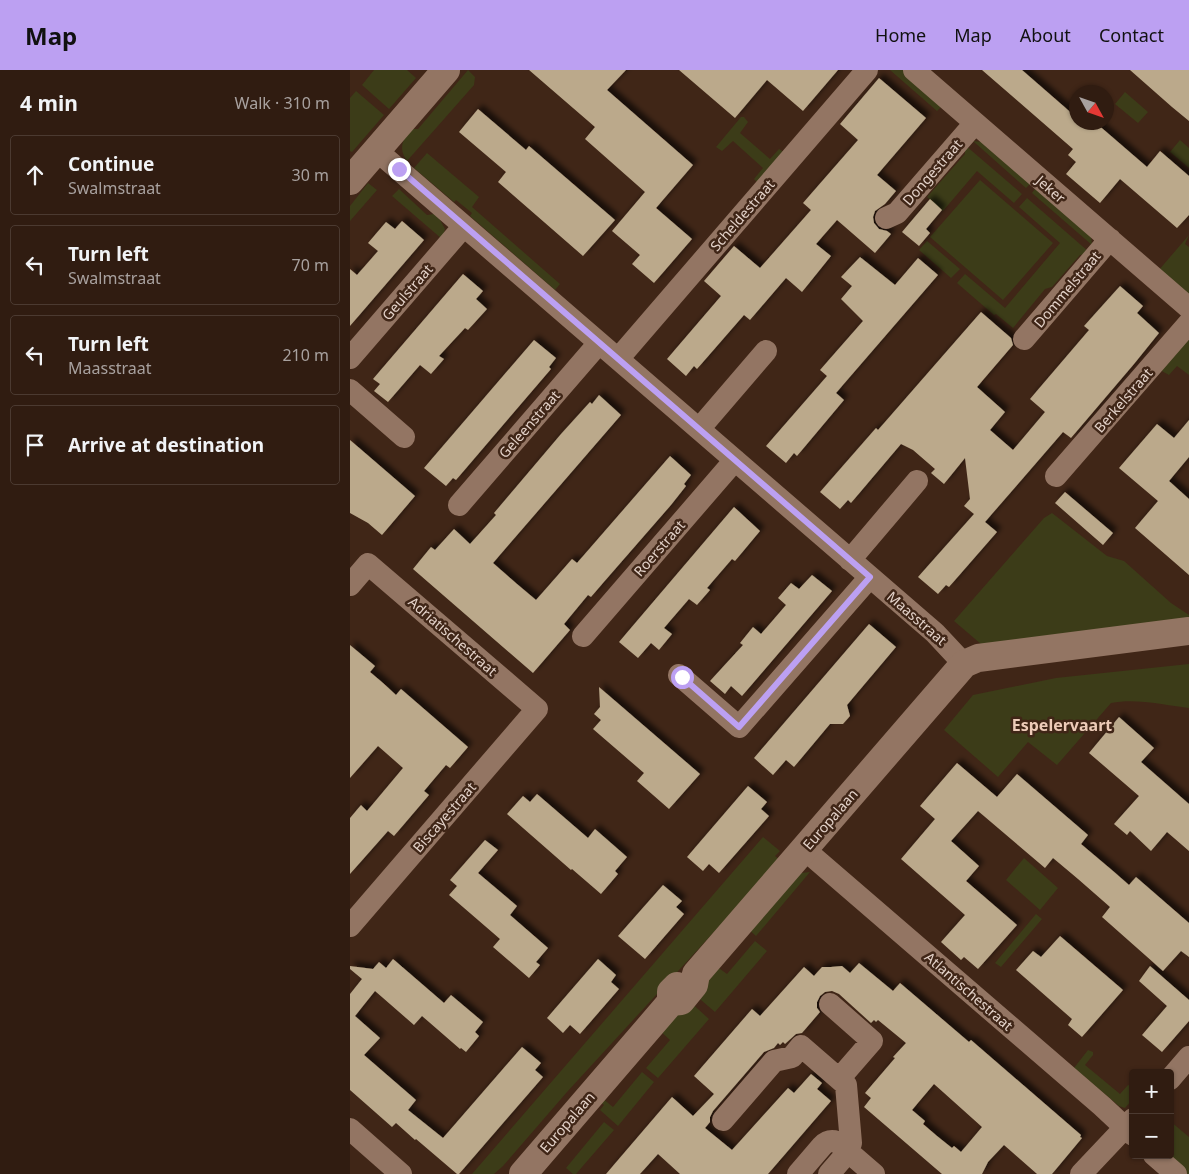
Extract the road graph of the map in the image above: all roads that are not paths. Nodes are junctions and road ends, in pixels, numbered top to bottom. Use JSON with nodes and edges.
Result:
{"nodes":[{"id":1,"x":446,"y":70,"type":"edge"},
{"id":2,"x":867,"y":70,"type":"edge"},
{"id":3,"x":914,"y":70,"type":"edge"},
{"id":4,"x":975,"y":123,"type":"junction"},
{"id":5,"x":376,"y":150,"type":"junction"},
{"id":6,"x":350,"y":181,"type":"edge"},
{"id":7,"x":886,"y":218,"type":"dead end"},
{"id":8,"x":464,"y":226,"type":"junction"},
{"id":9,"x":1110,"y":239,"type":"junction"},
{"id":10,"x":1189,"y":308,"type":"edge"},
{"id":11,"x":1189,"y":324,"type":"edge"},
{"id":12,"x":1024,"y":339,"type":"dead end"},
{"id":13,"x":599,"y":343,"type":"junction"},
{"id":14,"x":766,"y":351,"type":"dead end"},
{"id":15,"x":350,"y":358,"type":"edge"},
{"id":16,"x":618,"y":359,"type":"junction"},
{"id":17,"x":350,"y":390,"type":"edge"},
{"id":18,"x":699,"y":429,"type":"junction"},
{"id":19,"x":404,"y":437,"type":"dead end"},
{"id":20,"x":735,"y":460,"type":"junction"},
{"id":21,"x":1056,"y":476,"type":"dead end"},
{"id":22,"x":918,"y":481,"type":"dead end"},
{"id":23,"x":459,"y":504,"type":"dead end"},
{"id":24,"x":850,"y":560,"type":"junction"},
{"id":25,"x":870,"y":577,"type":"junction"},
{"id":26,"x":350,"y":585,"type":"edge"},
{"id":27,"x":1189,"y":631,"type":"edge"},
{"id":28,"x":583,"y":636,"type":"dead end"},
{"id":29,"x":964,"y":664,"type":"junction"},
{"id":30,"x":679,"y":674,"type":"dead end"},
{"id":31,"x":537,"y":709,"type":"joint"},
{"id":32,"x":804,"y":849,"type":"junction"},
{"id":33,"x":350,"y":926,"type":"edge"},
{"id":34,"x":830,"y":1004,"type":"dead end"},
{"id":35,"x":1189,"y":1057,"type":"edge"},
{"id":36,"x":1174,"y":1074,"type":"edge"},
{"id":37,"x":839,"y":1079,"type":"junction"},
{"id":38,"x":723,"y":1120,"type":"dead end"},
{"id":39,"x":1129,"y":1126,"type":"edge"},
{"id":40,"x":1129,"y":1128,"type":"edge"},
{"id":41,"x":350,"y":1129,"type":"edge"},
{"id":42,"x":848,"y":1152,"type":"junction"},
{"id":43,"x":1159,"y":1159,"type":"edge"},
{"id":44,"x":401,"y":1174,"type":"edge"},
{"id":45,"x":523,"y":1174,"type":"edge"},
{"id":46,"x":798,"y":1174,"type":"edge"},
{"id":47,"x":829,"y":1174,"type":"edge"},
{"id":48,"x":874,"y":1174,"type":"edge"},
{"id":49,"x":1081,"y":1174,"type":"edge"},
{"id":50,"x":1176,"y":1174,"type":"edge"}],
"edges":[{"from":1,"to":5,"type":"street"},
{"from":2,"to":16,"type":"street","name":"Scheldestraat"},
{"from":3,"to":4,"type":"street","name":"Jeker"},
{"from":4,"to":7,"type":"street","name":"Dongestraat"},
{"from":4,"to":9,"type":"street","name":"Jeker"},
{"from":5,"to":6,"type":"street"},
{"from":5,"to":8,"type":"street","name":"Maasstraat"},
{"from":8,"to":13,"type":"street","name":"Maasstraat"},
{"from":8,"to":15,"type":"street","name":"Geulstraat"},
{"from":9,"to":10,"type":"street","name":"Jeker"},
{"from":9,"to":12,"type":"street","name":"Dommelstraat"},
{"from":11,"to":21,"type":"street","name":"Berkelstraat"},
{"from":13,"to":16,"type":"street","name":"Maasstraat"},
{"from":13,"to":23,"type":"street","name":"Geleenstraat"},
{"from":14,"to":18,"type":"street"},
{"from":16,"to":18,"type":"street","name":"Maasstraat"},
{"from":17,"to":19,"type":"street"},
{"from":18,"to":20,"type":"street","name":"Maasstraat"},
{"from":20,"to":24,"type":"street","name":"Maasstraat"},
{"from":20,"to":28,"type":"street","name":"Roerstraat"},
{"from":22,"to":24,"type":"street"},
{"from":24,"to":25,"type":"street","name":"Maasstraat"},
{"from":25,"to":29,"type":"street","name":"Maasstraat"},
{"from":25,"to":30,"type":"street"},
{"from":26,"to":31,"type":"street","name":"Adriatischestraat"},
{"from":27,"to":29,"type":"street"},
{"from":29,"to":32,"type":"street","name":"Europalaan"},
{"from":31,"to":33,"type":"street","name":"Biscayestraat"},
{"from":32,"to":39,"type":"street","name":"Atlantischestraat"},
{"from":32,"to":45,"type":"street","name":"Europalaan"},
{"from":34,"to":37,"type":"street"},
{"from":35,"to":36,"type":"street"},
{"from":37,"to":38,"type":"street"},
{"from":37,"to":42,"type":"street"},
{"from":40,"to":49,"type":"street"},
{"from":41,"to":44,"type":"street"},
{"from":42,"to":46,"type":"street"},
{"from":42,"to":47,"type":"street"},
{"from":42,"to":48,"type":"street"},
{"from":43,"to":50,"type":"street"}]}
